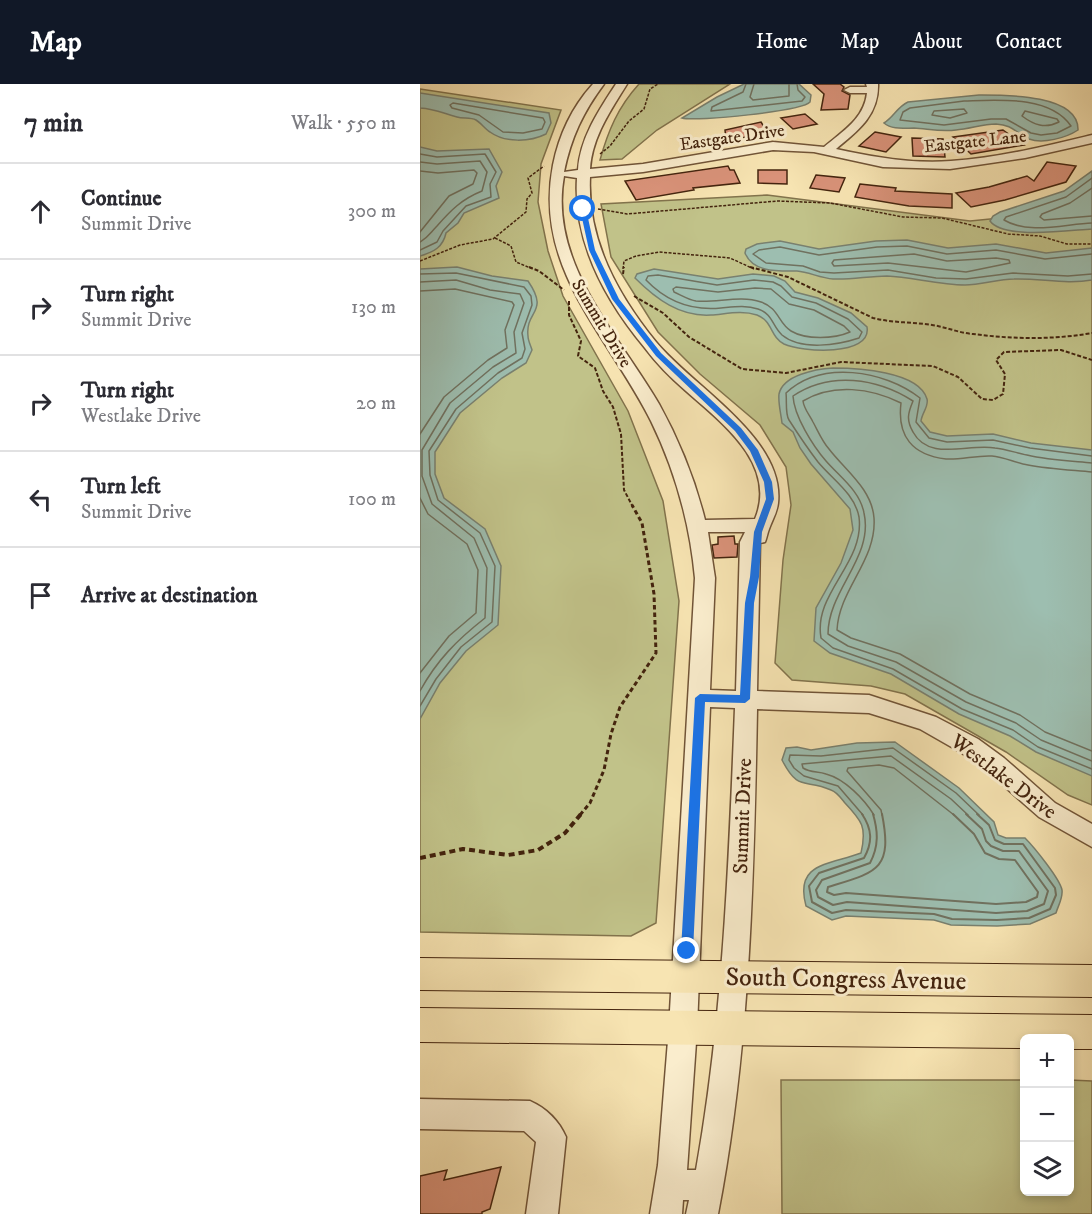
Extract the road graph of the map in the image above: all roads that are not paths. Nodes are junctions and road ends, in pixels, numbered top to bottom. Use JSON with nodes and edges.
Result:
{"nodes":[{"id":1,"x":599,"y":84,"type":"edge"},
{"id":2,"x":622,"y":84,"type":"edge"},
{"id":3,"x":872,"y":87,"type":"edge"},
{"id":4,"x":850,"y":90,"type":"dead end"},
{"id":5,"x":842,"y":137,"type":"junction"},
{"id":6,"x":1092,"y":139,"type":"edge"},
{"id":7,"x":778,"y":146,"type":"junction"},
{"id":8,"x":679,"y":147,"type":"dead end"},
{"id":9,"x":752,"y":149,"type":"junction"},
{"id":10,"x":826,"y":151,"type":"junction"},
{"id":11,"x":839,"y":154,"type":"junction"},
{"id":12,"x":689,"y":160,"type":"junction"},
{"id":13,"x":858,"y":170,"type":"dead end"},
{"id":14,"x":904,"y":170,"type":"junction"},
{"id":15,"x":588,"y":173,"type":"junction"},
{"id":16,"x":556,"y":176,"type":"junction"},
{"id":17,"x":761,"y":525,"type":"junction"},
{"id":18,"x":697,"y":526,"type":"junction"},
{"id":19,"x":700,"y":698,"type":"junction"},
{"id":20,"x":745,"y":699,"type":"junction"},
{"id":21,"x":1092,"y":836,"type":"edge"},
{"id":22,"x":420,"y":974,"type":"edge"},
{"id":23,"x":686,"y":977,"type":"junction"},
{"id":24,"x":733,"y":977,"type":"junction"},
{"id":25,"x":1092,"y":981,"type":"edge"},
{"id":26,"x":420,"y":1025,"type":"edge"},
{"id":27,"x":683,"y":1028,"type":"junction"},
{"id":28,"x":730,"y":1028,"type":"junction"},
{"id":29,"x":1092,"y":1032,"type":"edge"},
{"id":30,"x":420,"y":1114,"type":"edge"},
{"id":31,"x":671,"y":1183,"type":"junction"},
{"id":32,"x":705,"y":1200,"type":"edge"},
{"id":33,"x":542,"y":1214,"type":"edge"},
{"id":34,"x":666,"y":1214,"type":"edge"}],
"edges":[{"from":1,"to":16,"type":"street","name":"Summit Drive"},
{"from":2,"to":15,"type":"street","name":"Summit Drive"},
{"from":3,"to":4,"type":"street"},
{"from":3,"to":5,"type":"street"},
{"from":5,"to":7,"type":"street"},
{"from":5,"to":10,"type":"street"},
{"from":6,"to":14,"type":"street","name":"Eastgate Lane"},
{"from":7,"to":9,"type":"street","name":"Eastgate Drive"},
{"from":7,"to":10,"type":"street","name":"Eastgate Drive"},
{"from":8,"to":12,"type":"street"},
{"from":9,"to":11,"type":"street"},
{"from":9,"to":12,"type":"street","name":"Eastgate Drive"},
{"from":10,"to":11,"type":"street","name":"Eastgate Lane"},
{"from":11,"to":14,"type":"street","name":"Eastgate Lane"},
{"from":12,"to":15,"type":"street","name":"Eastgate Drive"},
{"from":13,"to":14,"type":"street"},
{"from":15,"to":16,"type":"street","name":"Eastgate Drive"},
{"from":15,"to":17,"type":"street","name":"Summit Drive"},
{"from":16,"to":18,"type":"street","name":"Summit Drive"},
{"from":17,"to":18,"type":"street"},
{"from":17,"to":20,"type":"street","name":"Summit Drive"},
{"from":18,"to":19,"type":"street","name":"Summit Drive"},
{"from":19,"to":20,"type":"street","name":"Westlake Drive"},
{"from":19,"to":23,"type":"street","name":"Summit Drive"},
{"from":20,"to":21,"type":"street","name":"Westlake Drive"},
{"from":20,"to":24,"type":"street","name":"Summit Drive"},
{"from":22,"to":23,"type":"main road","name":"South Congress Avenue"},
{"from":23,"to":24,"type":"main road","name":"South Congress Avenue"},
{"from":23,"to":27,"type":"street","name":"Summit Drive"},
{"from":24,"to":25,"type":"main road","name":"South Congress Avenue"},
{"from":24,"to":28,"type":"street","name":"Summit Drive"},
{"from":26,"to":27,"type":"main road"},
{"from":27,"to":28,"type":"main road"},
{"from":27,"to":31,"type":"street","name":"Summit Drive"},
{"from":28,"to":29,"type":"main road"},
{"from":28,"to":32,"type":"street","name":"Summit Drive"},
{"from":30,"to":33,"type":"street"},
{"from":31,"to":32,"type":"street"},
{"from":31,"to":34,"type":"street","name":"Summit Drive"}]}
